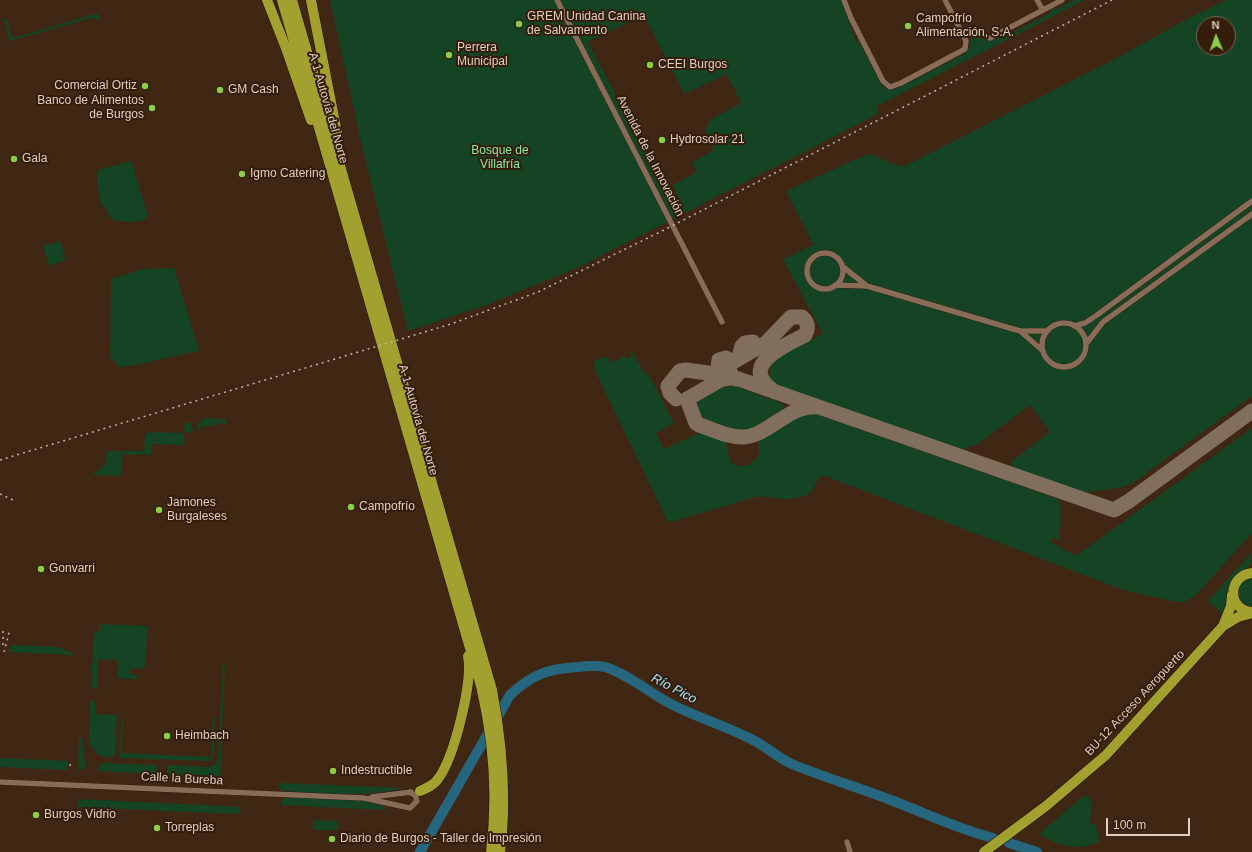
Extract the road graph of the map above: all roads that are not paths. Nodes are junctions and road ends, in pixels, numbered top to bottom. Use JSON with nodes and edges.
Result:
{"nodes":[{"id":1,"x":265,"y":0,"type":"edge"},
{"id":2,"x":282,"y":0,"type":"edge"},
{"id":3,"x":292,"y":0,"type":"edge"},
{"id":4,"x":311,"y":0,"type":"edge"},
{"id":5,"x":557,"y":0,"type":"edge"},
{"id":6,"x":844,"y":0,"type":"edge"},
{"id":7,"x":945,"y":0,"type":"edge"},
{"id":8,"x":1037,"y":0,"type":"edge"},
{"id":9,"x":1062,"y":0,"type":"edge"},
{"id":10,"x":1042,"y":10,"type":"junction"},
{"id":11,"x":990,"y":38,"type":"dead end"},
{"id":12,"x":1252,"y":201,"type":"edge"},
{"id":13,"x":1252,"y":214,"type":"edge"},
{"id":14,"x":358,"y":228,"type":"junction"},
{"id":15,"x":353,"y":241,"type":"junction"},
{"id":16,"x":842,"y":266,"type":"junction"},
{"id":17,"x":835,"y":286,"type":"junction"},
{"id":18,"x":867,"y":286,"type":"junction"},
{"id":19,"x":722,"y":322,"type":"dead end"},
{"id":20,"x":1074,"y":326,"type":"junction"},
{"id":21,"x":1020,"y":331,"type":"junction"},
{"id":22,"x":1047,"y":331,"type":"junction"},
{"id":23,"x":1086,"y":344,"type":"junction"},
{"id":24,"x":1043,"y":351,"type":"junction"},
{"id":25,"x":436,"y":527,"type":"junction"},
{"id":26,"x":1252,"y":566,"type":"edge"},
{"id":27,"x":1248,"y":574,"type":"edge"},
{"id":28,"x":1233,"y":594,"type":"junction"},
{"id":29,"x":1252,"y":613,"type":"edge"},
{"id":30,"x":1223,"y":626,"type":"junction"},
{"id":31,"x":0,"y":782,"type":"edge"},
{"id":32,"x":420,"y":791,"type":"joint"},
{"id":33,"x":409,"y":792,"type":"junction"},
{"id":34,"x":364,"y":798,"type":"junction"},
{"id":35,"x":847,"y":842,"type":"dead end"},
{"id":36,"x":491,"y":852,"type":"edge"},
{"id":37,"x":500,"y":852,"type":"edge"},
{"id":38,"x":850,"y":852,"type":"edge"},
{"id":39,"x":984,"y":852,"type":"edge"}],
"edges":[{"from":1,"to":15,"type":"highway"},
{"from":2,"to":15,"type":"highway","name":"A-1 Autovía del Norte"},
{"from":3,"to":14,"type":"highway","name":"A-1 Autovía del Norte"},
{"from":4,"to":14,"type":"highway"},
{"from":5,"to":19,"type":"street","name":"Avenida de la Innovación"},
{"from":6,"to":7,"type":"street"},
{"from":8,"to":10,"type":"street"},
{"from":9,"to":10,"type":"street"},
{"from":10,"to":11,"type":"street"},
{"from":12,"to":20,"type":"street"},
{"from":13,"to":23,"type":"street"},
{"from":14,"to":37,"type":"highway","name":"A-1 Autovía del Norte"},
{"from":15,"to":25,"type":"highway","name":"A-1 Autovía del Norte"},
{"from":16,"to":17,"type":"street"},
{"from":16,"to":17,"type":"street"},
{"from":16,"to":18,"type":"street"},
{"from":17,"to":18,"type":"street"},
{"from":18,"to":21,"type":"street"},
{"from":20,"to":22,"type":"street"},
{"from":20,"to":23,"type":"street"},
{"from":21,"to":22,"type":"street"},
{"from":21,"to":24,"type":"street"},
{"from":22,"to":24,"type":"street"},
{"from":23,"to":24,"type":"street"},
{"from":25,"to":32,"type":"highway"},
{"from":25,"to":36,"type":"highway","name":"A-1 Autovía del Norte"},
{"from":26,"to":27,"type":"street"},
{"from":27,"to":28,"type":"highway","name":"BU-12 Acceso Aeropuerto"},
{"from":28,"to":29,"type":"highway"},
{"from":28,"to":30,"type":"highway","name":"BU-12 Acceso Aeropuerto"},
{"from":29,"to":30,"type":"highway","name":"BU-12 Acceso Aeropuerto"},
{"from":30,"to":39,"type":"highway","name":"BU-12 Acceso Aeropuerto"},
{"from":31,"to":34,"type":"street","name":"Calle la Bureba"},
{"from":32,"to":33,"type":"street","name":"Calle la Bureba"},
{"from":33,"to":34,"type":"street","name":"Calle la Bureba"},
{"from":33,"to":34,"type":"street","name":"Calle la Bureba"},
{"from":35,"to":38,"type":"street"}]}
